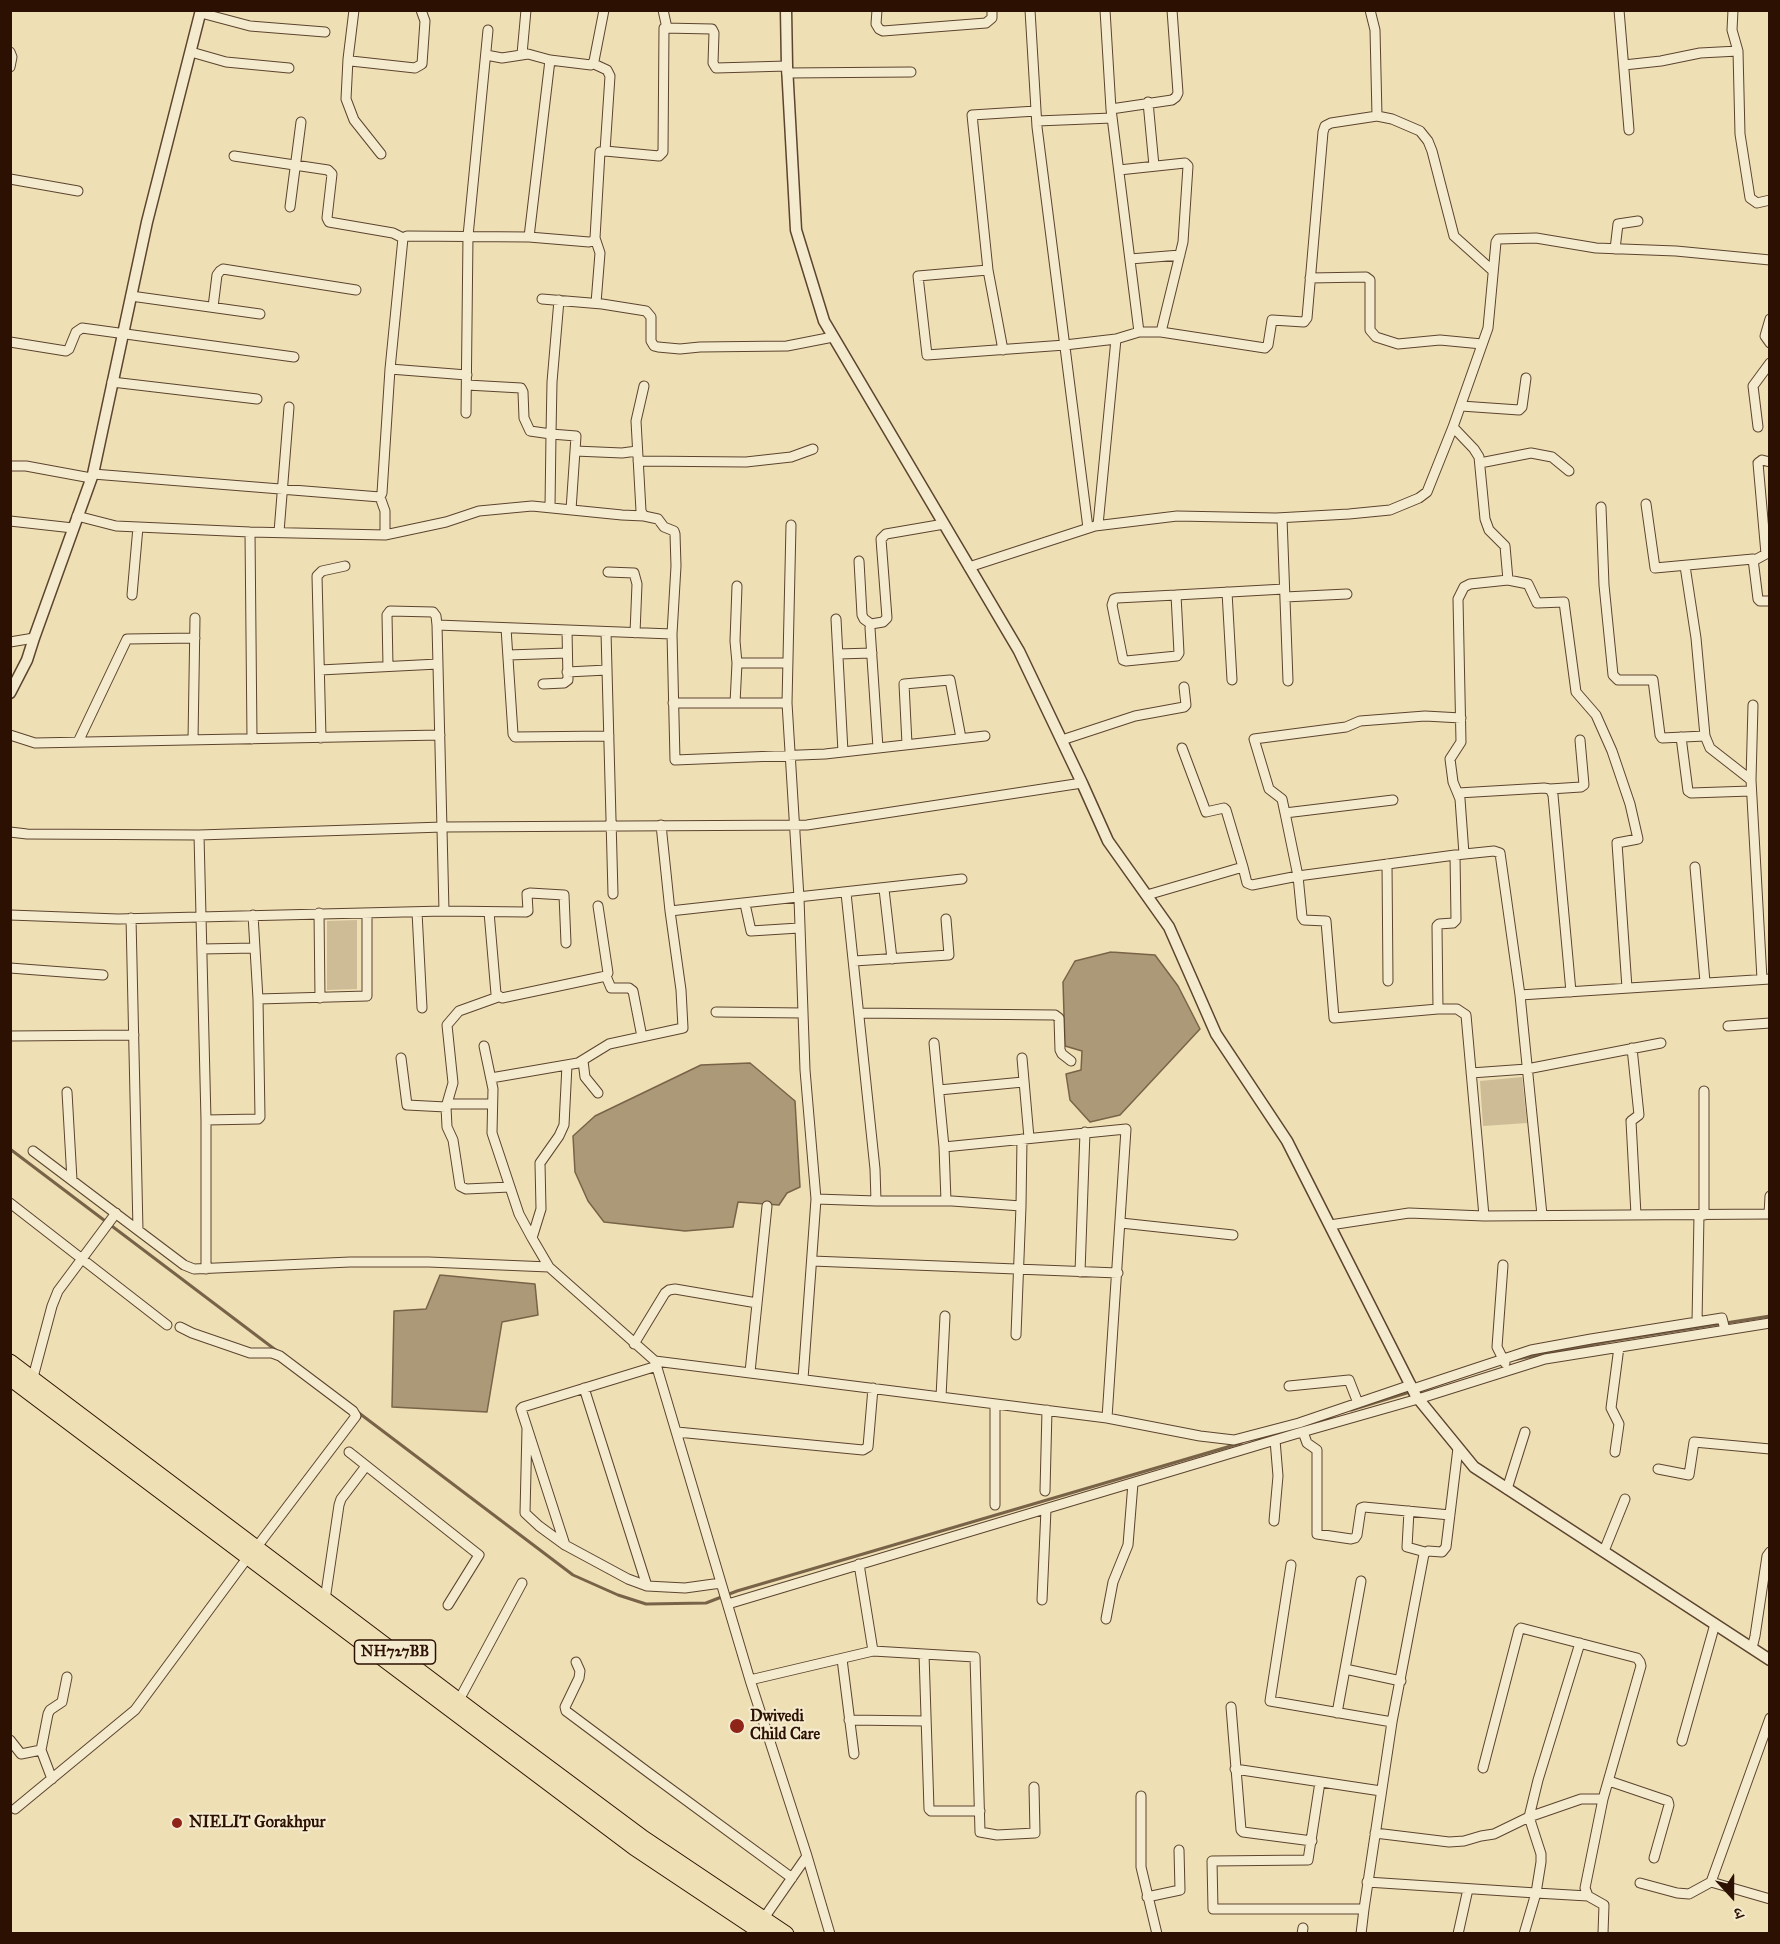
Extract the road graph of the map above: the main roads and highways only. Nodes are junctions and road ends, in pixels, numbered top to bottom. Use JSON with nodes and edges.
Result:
{"nodes":[{"id":1,"x":10,"y":1362,"type":"edge"},
{"id":2,"x":10,"y":1378,"type":"edge"},
{"id":3,"x":31,"y":1386,"type":"junction"},
{"id":4,"x":252,"y":1553,"type":"junction"},
{"id":5,"x":764,"y":1926,"type":"edge"},
{"id":6,"x":786,"y":1934,"type":"edge"}],
"edges":[{"from":1,"to":3,"type":"highway","number":"NH727BB"},
{"from":2,"to":3,"type":"highway","number":"NH727BB"},
{"from":3,"to":4,"type":"highway","number":"NH727BB"},
{"from":4,"to":5,"type":"highway","number":"NH727BB"},
{"from":4,"to":5,"type":"highway","number":"NH727BB"},
{"from":5,"to":6,"type":"highway","number":"NH727BB"}]}
